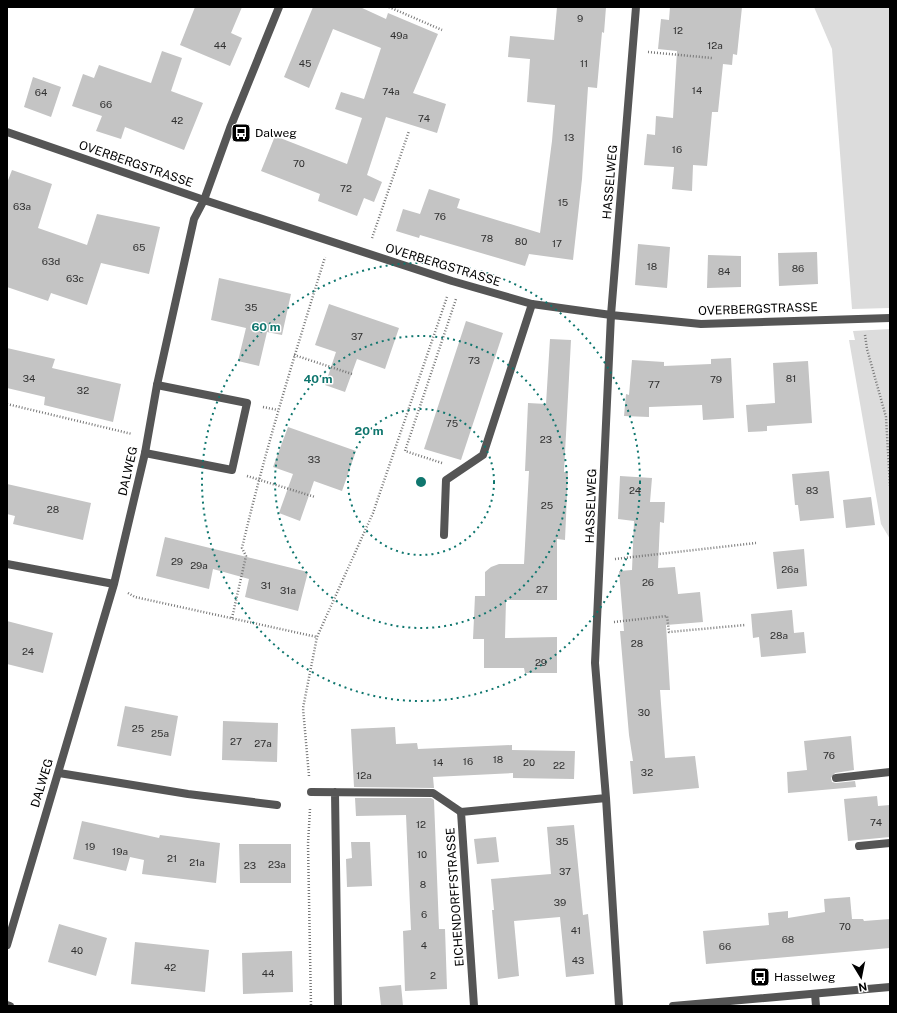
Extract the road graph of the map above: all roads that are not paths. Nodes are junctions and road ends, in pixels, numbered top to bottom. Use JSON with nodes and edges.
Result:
{"nodes":[{"id":1,"x":278,"y":7,"type":"edge"},
{"id":2,"x":636,"y":7,"type":"edge"},
{"id":3,"x":7,"y":132,"type":"edge"},
{"id":4,"x":204,"y":200,"type":"junction"},
{"id":5,"x":532,"y":304,"type":"junction"},
{"id":6,"x":611,"y":315,"type":"junction"},
{"id":7,"x":890,"y":318,"type":"edge"},
{"id":8,"x":157,"y":385,"type":"junction"},
{"id":9,"x":145,"y":453,"type":"junction"},
{"id":10,"x":444,"y":535,"type":"dead end"},
{"id":11,"x":7,"y":564,"type":"edge"},
{"id":12,"x":114,"y":584,"type":"junction"},
{"id":13,"x":890,"y":772,"type":"edge"},
{"id":14,"x":59,"y":773,"type":"junction"},
{"id":15,"x":836,"y":778,"type":"dead end"},
{"id":16,"x":310,"y":792,"type":"road end"},
{"id":17,"x":335,"y":792,"type":"junction"},
{"id":18,"x":606,"y":798,"type":"junction"},
{"id":19,"x":277,"y":805,"type":"dead end"},
{"id":20,"x":461,"y":812,"type":"junction"},
{"id":21,"x":890,"y":844,"type":"edge"},
{"id":22,"x":859,"y":846,"type":"dead end"},
{"id":23,"x":7,"y":944,"type":"edge"},
{"id":24,"x":890,"y":987,"type":"edge"},
{"id":25,"x":815,"y":994,"type":"junction"},
{"id":26,"x":7,"y":1005,"type":"edge"},
{"id":27,"x":10,"y":1006,"type":"edge"},
{"id":28,"x":338,"y":1006,"type":"edge"},
{"id":29,"x":474,"y":1006,"type":"edge"},
{"id":30,"x":619,"y":1006,"type":"edge"},
{"id":31,"x":673,"y":1006,"type":"edge"},
{"id":32,"x":816,"y":1006,"type":"edge"}],
"edges":[{"from":1,"to":4,"type":"street","name":"DALWEG"},
{"from":2,"to":6,"type":"street","name":"HASSELWEG"},
{"from":3,"to":4,"type":"street","name":"OVERBERGSTRASSE"},
{"from":4,"to":5,"type":"street","name":"OVERBERGSTRASSE"},
{"from":4,"to":8,"type":"street","name":"DALWEG"},
{"from":5,"to":6,"type":"street","name":"OVERBERGSTRASSE"},
{"from":5,"to":10,"type":"street"},
{"from":6,"to":7,"type":"street","name":"OVERBERGSTRASSE"},
{"from":6,"to":18,"type":"street","name":"HASSELWEG"},
{"from":8,"to":9,"type":"street","name":"DALWEG"},
{"from":8,"to":9,"type":"street"},
{"from":9,"to":12,"type":"street","name":"DALWEG"},
{"from":11,"to":12,"type":"street"},
{"from":12,"to":14,"type":"street","name":"DALWEG"},
{"from":13,"to":15,"type":"street"},
{"from":14,"to":19,"type":"street"},
{"from":14,"to":23,"type":"street","name":"DALWEG"},
{"from":16,"to":17,"type":"street"},
{"from":17,"to":20,"type":"street"},
{"from":17,"to":28,"type":"street"},
{"from":18,"to":20,"type":"street","name":"EICHENDORFFSTRASSE"},
{"from":18,"to":30,"type":"street","name":"HASSELWEG"},
{"from":20,"to":29,"type":"street","name":"EICHENDORFFSTRASSE"},
{"from":21,"to":22,"type":"street"},
{"from":24,"to":25,"type":"street"},
{"from":25,"to":31,"type":"street"},
{"from":25,"to":32,"type":"street"},
{"from":26,"to":27,"type":"street"}]}
